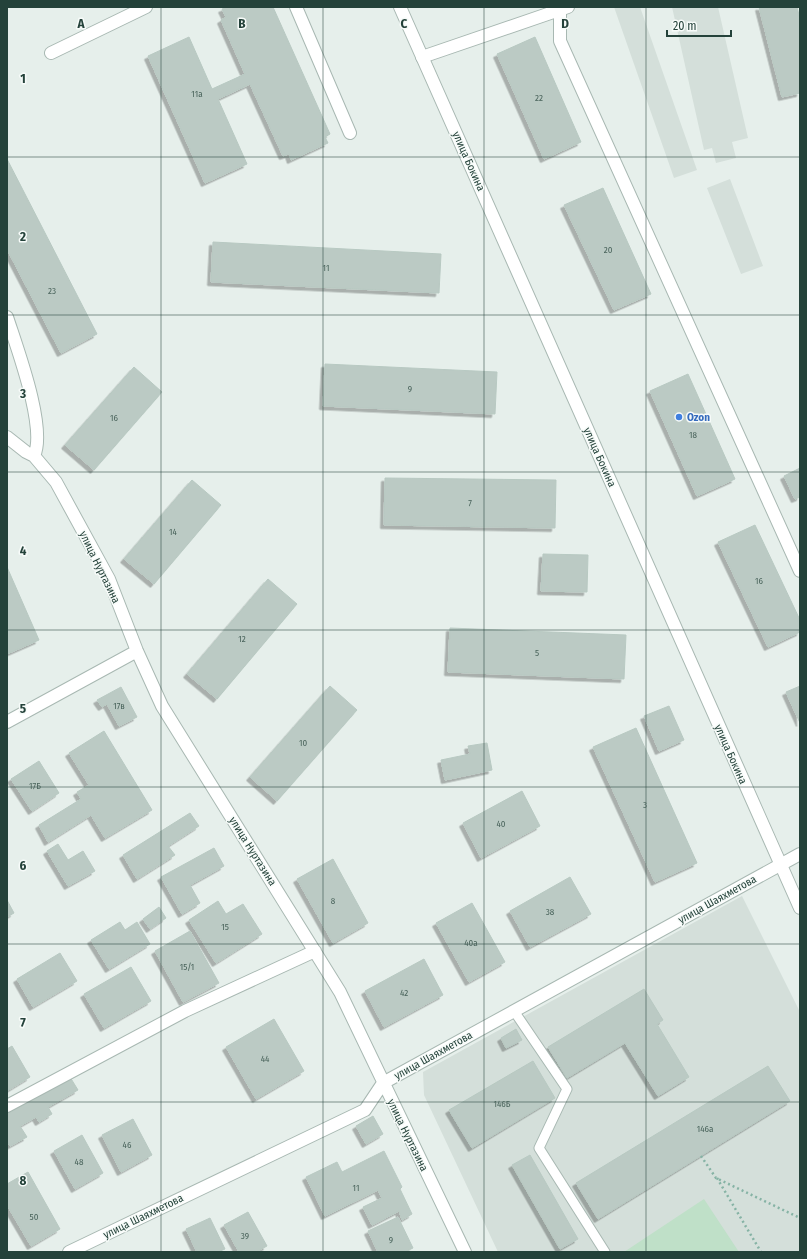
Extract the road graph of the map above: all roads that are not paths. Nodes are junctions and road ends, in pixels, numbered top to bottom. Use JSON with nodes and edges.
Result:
{"nodes":[{"id":1,"x":146,"y":7,"type":"edge"},
{"id":2,"x":296,"y":7,"type":"edge"},
{"id":3,"x":400,"y":7,"type":"edge"},
{"id":4,"x":564,"y":8,"type":"edge"},
{"id":5,"x":52,"y":53,"type":"dead end"},
{"id":6,"x":422,"y":56,"type":"junction"},
{"id":7,"x":350,"y":133,"type":"dead end"},
{"id":8,"x":7,"y":317,"type":"edge"},
{"id":9,"x":7,"y":437,"type":"edge"},
{"id":10,"x":34,"y":456,"type":"junction"},
{"id":11,"x":800,"y":571,"type":"edge"},
{"id":12,"x":137,"y":651,"type":"junction"},
{"id":13,"x":7,"y":722,"type":"edge"},
{"id":14,"x":800,"y":854,"type":"edge"},
{"id":15,"x":780,"y":864,"type":"junction"},
{"id":16,"x":800,"y":908,"type":"edge"},
{"id":17,"x":315,"y":951,"type":"junction"},
{"id":18,"x":514,"y":1011,"type":"junction"},
{"id":19,"x":383,"y":1083,"type":"junction"},
{"id":20,"x":7,"y":1106,"type":"edge"},
{"id":21,"x":69,"y":1252,"type":"edge"},
{"id":22,"x":465,"y":1252,"type":"edge"},
{"id":23,"x":605,"y":1252,"type":"edge"}],
"edges":[{"from":1,"to":5,"type":"street"},
{"from":2,"to":7,"type":"street"},
{"from":3,"to":6,"type":"street","name":"улица Бокина"},
{"from":4,"to":6,"type":"street"},
{"from":4,"to":11,"type":"street"},
{"from":6,"to":15,"type":"street","name":"улица Бокина"},
{"from":8,"to":10,"type":"street"},
{"from":9,"to":10,"type":"street","name":"улица Нуртазина"},
{"from":10,"to":12,"type":"street","name":"улица Нуртазина"},
{"from":12,"to":13,"type":"street"},
{"from":12,"to":17,"type":"street","name":"улица Нуртазина"},
{"from":14,"to":15,"type":"street","name":"улица Шаяхметова"},
{"from":15,"to":16,"type":"street","name":"улица Бокина"},
{"from":15,"to":18,"type":"street","name":"улица Шаяхметова"},
{"from":17,"to":19,"type":"street","name":"улица Нуртазина"},
{"from":17,"to":20,"type":"street"},
{"from":18,"to":19,"type":"street","name":"улица Шаяхметова"},
{"from":18,"to":23,"type":"lane"},
{"from":19,"to":21,"type":"street","name":"улица Шаяхметова"},
{"from":19,"to":22,"type":"street","name":"улица Нуртазина"}]}
